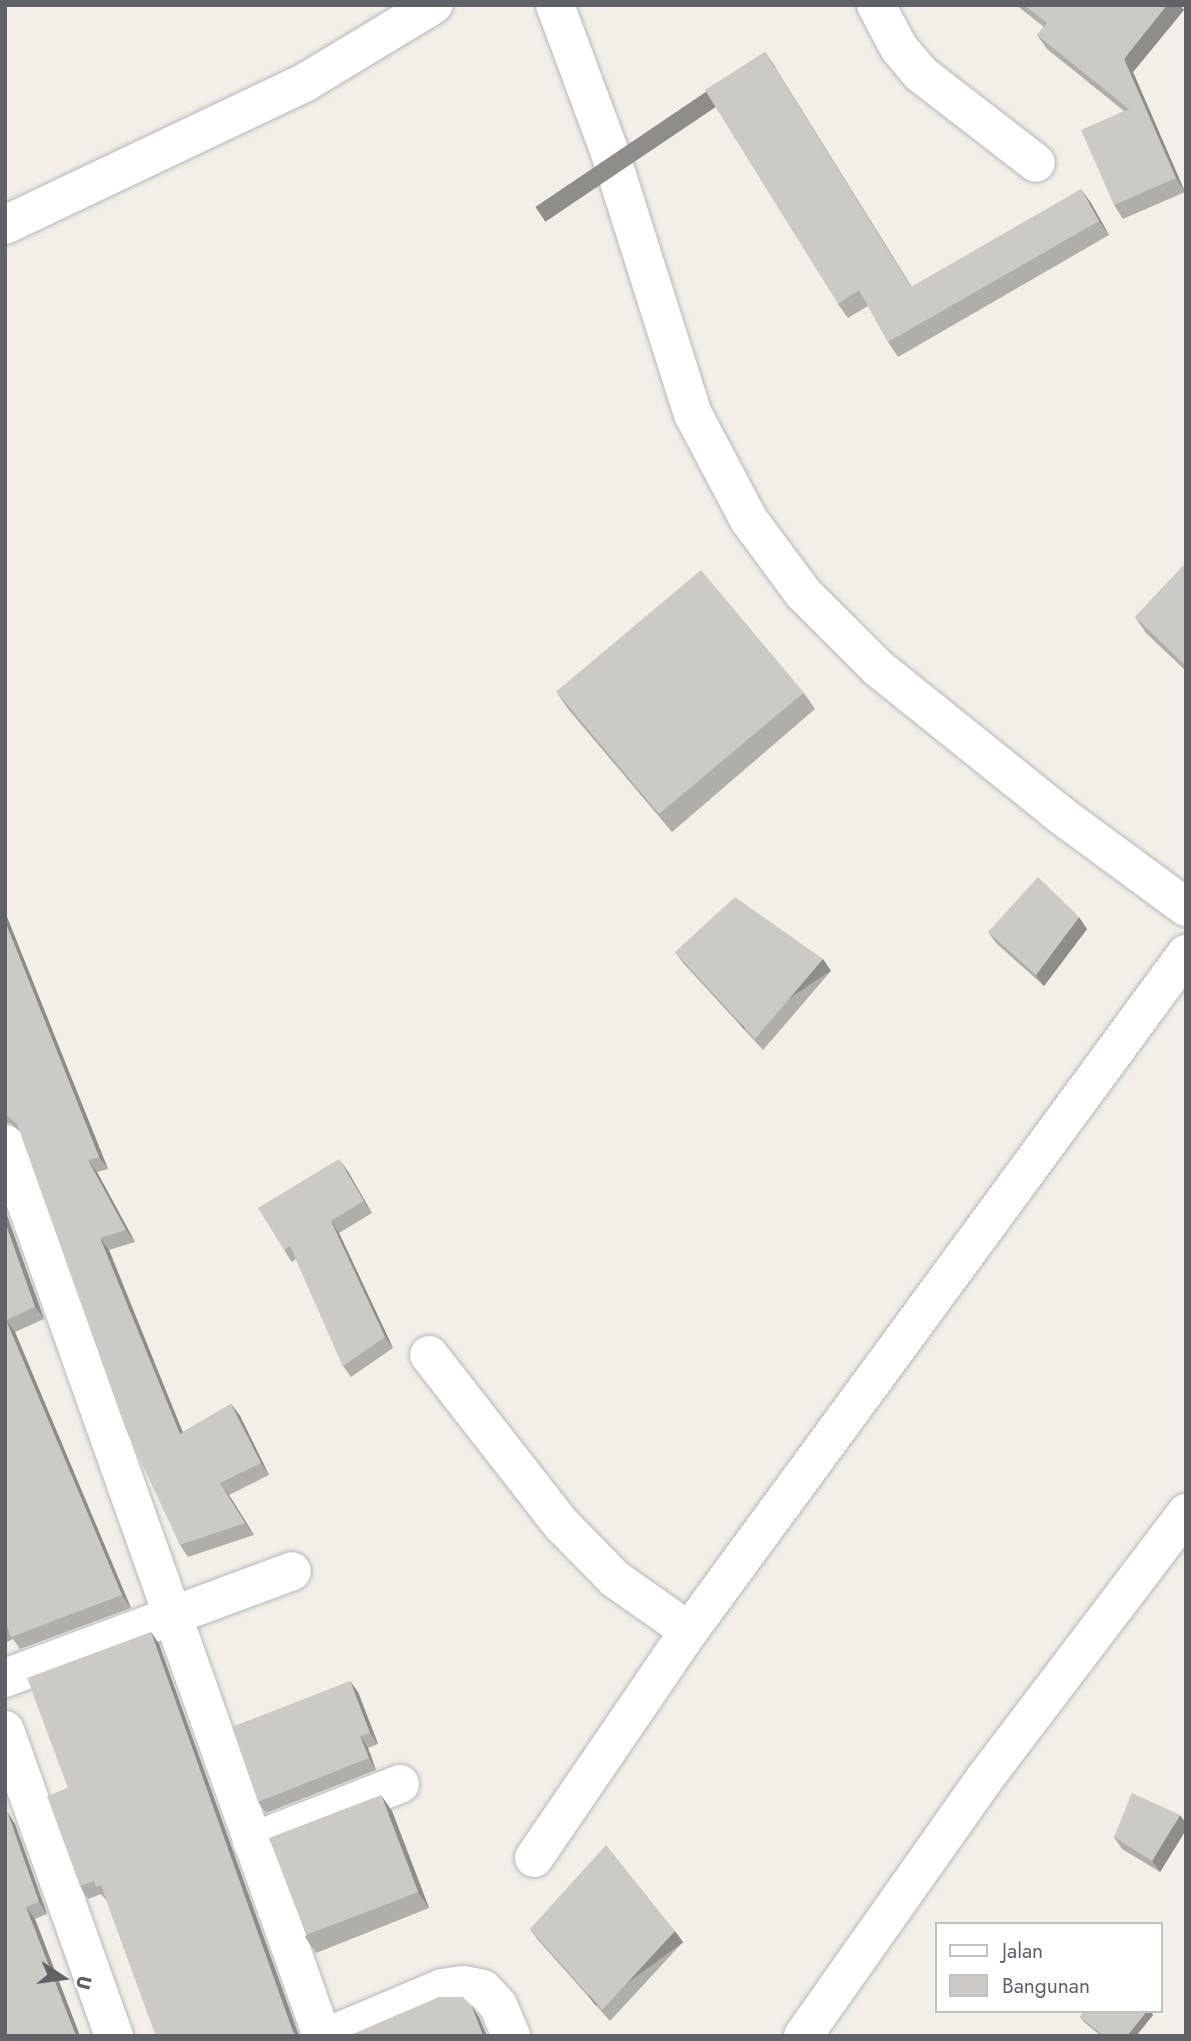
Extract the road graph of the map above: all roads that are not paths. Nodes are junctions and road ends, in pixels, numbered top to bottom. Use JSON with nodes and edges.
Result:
{"nodes":[{"id":1,"x":433,"y":5,"type":"edge"},
{"id":2,"x":555,"y":5,"type":"edge"},
{"id":3,"x":876,"y":5,"type":"edge"},
{"id":4,"x":1036,"y":163,"type":"dead end"},
{"id":5,"x":5,"y":225,"type":"edge"},
{"id":6,"x":1186,"y":906,"type":"edge"},
{"id":7,"x":1186,"y":954,"type":"edge"},
{"id":8,"x":5,"y":1144,"type":"edge"},
{"id":9,"x":429,"y":1355,"type":"dead end"},
{"id":10,"x":1186,"y":1513,"type":"edge"},
{"id":11,"x":292,"y":1571,"type":"dead end"},
{"id":12,"x":172,"y":1617,"type":"junction"},
{"id":13,"x":689,"y":1630,"type":"junction"},
{"id":14,"x":5,"y":1678,"type":"edge"},
{"id":15,"x":5,"y":1730,"type":"edge"},
{"id":16,"x":400,"y":1784,"type":"dead end"},
{"id":17,"x":253,"y":1842,"type":"junction"},
{"id":18,"x":534,"y":1858,"type":"dead end"},
{"id":19,"x":114,"y":2036,"type":"edge"},
{"id":20,"x":322,"y":2036,"type":"edge"},
{"id":21,"x":329,"y":2036,"type":"edge"},
{"id":22,"x":511,"y":2036,"type":"edge"},
{"id":23,"x":803,"y":2036,"type":"edge"}],
"edges":[{"from":1,"to":5,"type":"street"},
{"from":2,"to":6,"type":"street"},
{"from":3,"to":4,"type":"street"},
{"from":7,"to":13,"type":"street"},
{"from":8,"to":12,"type":"street"},
{"from":9,"to":13,"type":"street"},
{"from":10,"to":23,"type":"street"},
{"from":11,"to":12,"type":"street"},
{"from":12,"to":14,"type":"street"},
{"from":12,"to":17,"type":"street"},
{"from":13,"to":18,"type":"street"},
{"from":15,"to":19,"type":"street"},
{"from":16,"to":17,"type":"street"},
{"from":17,"to":20,"type":"street"},
{"from":21,"to":22,"type":"street"}]}
